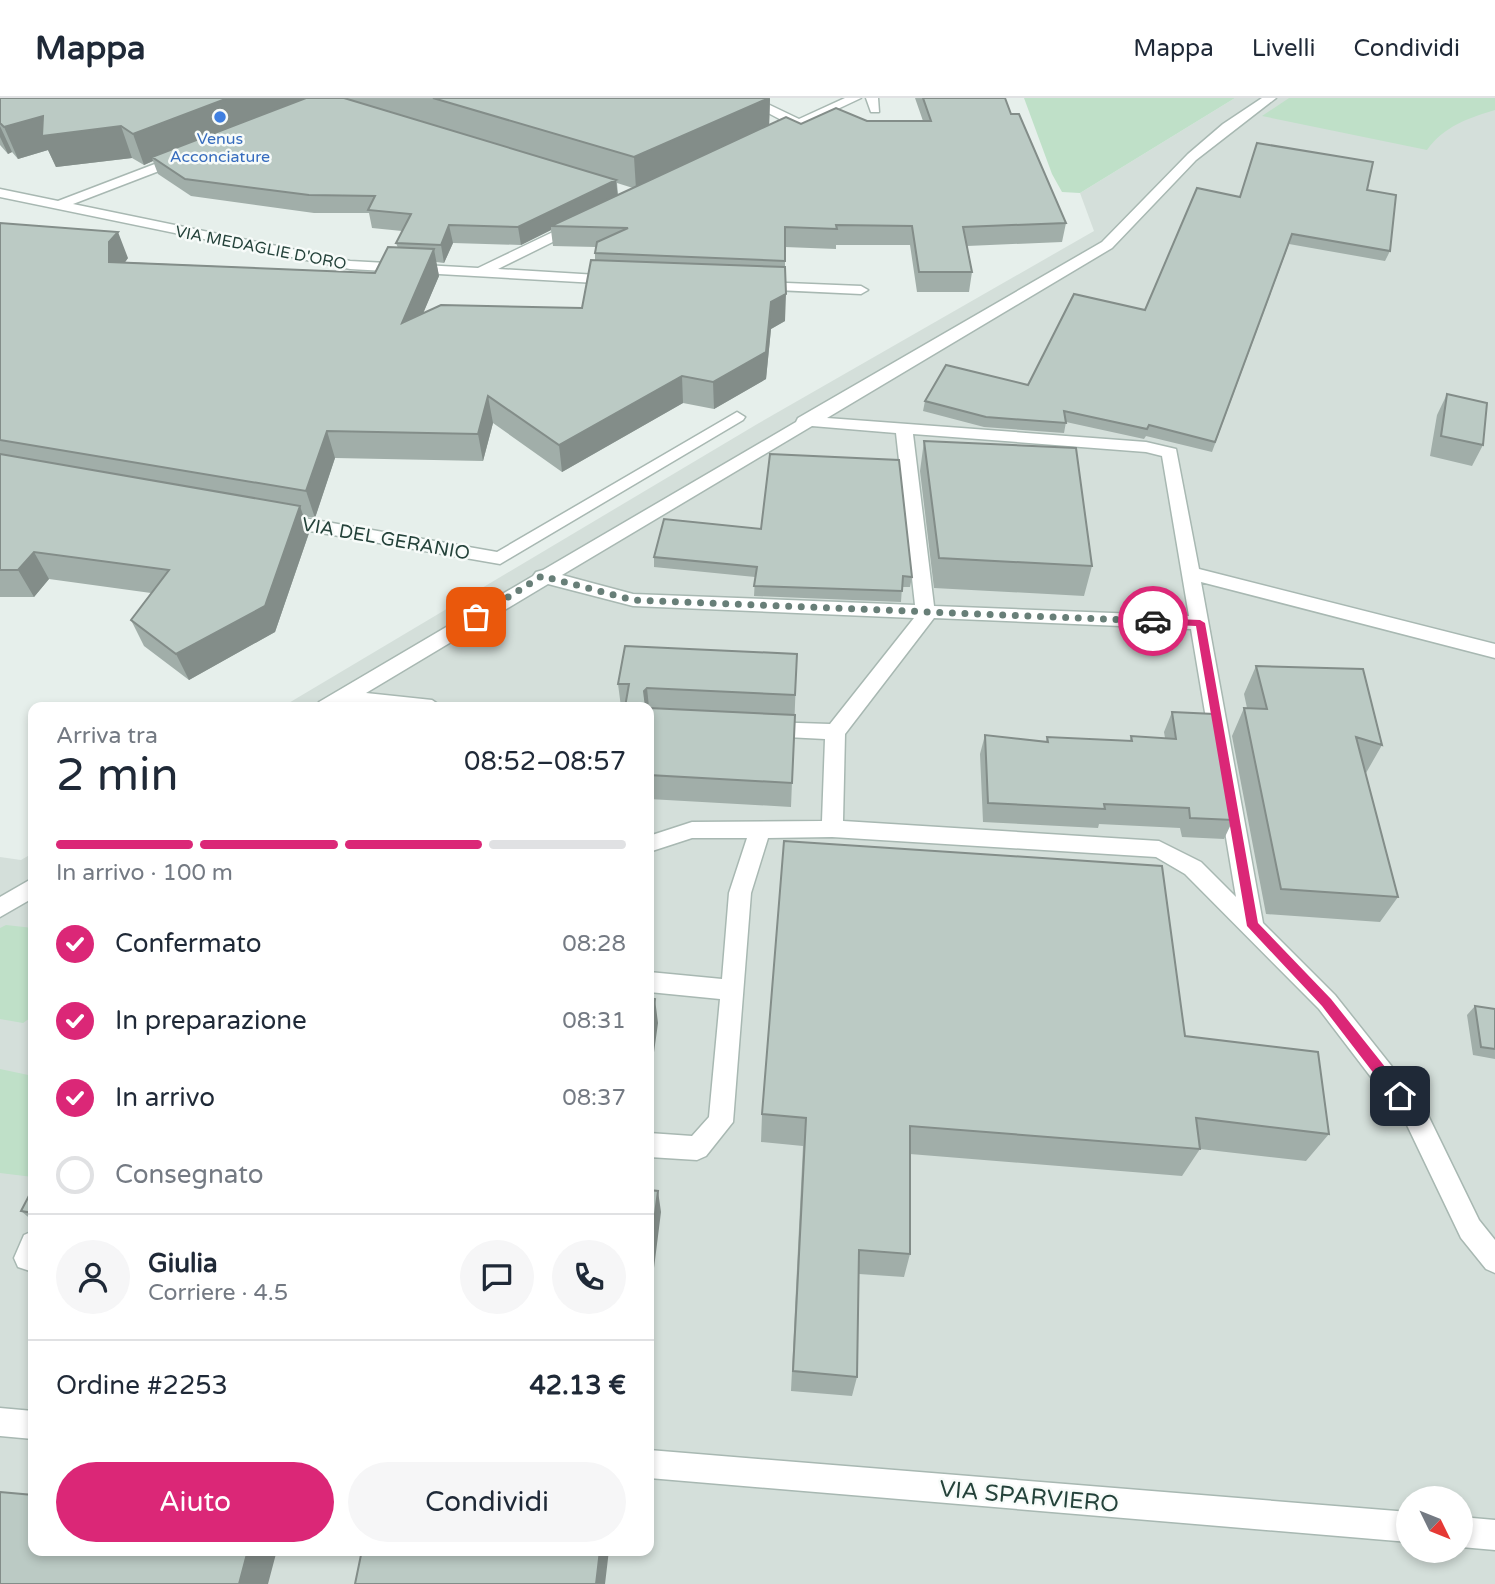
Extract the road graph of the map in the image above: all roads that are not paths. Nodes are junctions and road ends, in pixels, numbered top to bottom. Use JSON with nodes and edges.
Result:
{"nodes":[{"id":1,"x":746,"y":98,"type":"edge"},
{"id":2,"x":855,"y":98,"type":"edge"},
{"id":3,"x":1270,"y":98,"type":"edge"},
{"id":4,"x":799,"y":124,"type":"junction"},
{"id":5,"x":762,"y":140,"type":"edge"},
{"id":6,"x":197,"y":152,"type":"edge"},
{"id":7,"x":0,"y":193,"type":"edge"},
{"id":8,"x":59,"y":205,"type":"junction"},
{"id":9,"x":589,"y":219,"type":"edge"},
{"id":10,"x":483,"y":271,"type":"junction"},
{"id":11,"x":633,"y":281,"type":"edge"},
{"id":12,"x":740,"y":285,"type":"edge"},
{"id":13,"x":861,"y":290,"type":"dead end"},
{"id":14,"x":737,"y":417,"type":"dead end"},
{"id":15,"x":804,"y":421,"type":"junction"},
{"id":16,"x":904,"y":429,"type":"junction"},
{"id":17,"x":270,"y":518,"type":"edge"},
{"id":18,"x":1191,"y":573,"type":"junction"},
{"id":19,"x":542,"y":576,"type":"junction"},
{"id":20,"x":928,"y":613,"type":"junction"},
{"id":21,"x":1200,"y":623,"type":"junction"},
{"id":22,"x":1495,"y":651,"type":"edge"},
{"id":23,"x":334,"y":702,"type":"edge"},
{"id":24,"x":742,"y":727,"type":"edge"},
{"id":25,"x":835,"y":732,"type":"junction"},
{"id":26,"x":760,"y":830,"type":"junction"},
{"id":27,"x":832,"y":830,"type":"junction"},
{"id":28,"x":654,"y":842,"type":"edge"},
{"id":29,"x":28,"y":890,"type":"edge"},
{"id":30,"x":0,"y":908,"type":"edge"},
{"id":31,"x":1252,"y":926,"type":"junction"},
{"id":32,"x":654,"y":982,"type":"edge"},
{"id":33,"x":733,"y":990,"type":"junction"},
{"id":34,"x":654,"y":1145,"type":"edge"},
{"id":35,"x":1495,"y":1259,"type":"edge"},
{"id":36,"x":0,"y":1422,"type":"edge"},
{"id":37,"x":28,"y":1425,"type":"edge"},
{"id":38,"x":654,"y":1464,"type":"edge"},
{"id":39,"x":1396,"y":1527,"type":"edge"},
{"id":40,"x":1474,"y":1533,"type":"edge"},
{"id":41,"x":1495,"y":1535,"type":"edge"}],
"edges":[{"from":1,"to":4,"type":"street"},
{"from":2,"to":4,"type":"street"},
{"from":3,"to":15,"type":"street"},
{"from":4,"to":5,"type":"street"},
{"from":6,"to":8,"type":"street"},
{"from":7,"to":8,"type":"street","name":"VIA MEDAGLIE D'ORO"},
{"from":8,"to":10,"type":"street","name":"VIA MEDAGLIE D'ORO"},
{"from":9,"to":10,"type":"street"},
{"from":10,"to":11,"type":"street","name":"VIA MEDAGLIE D'ORO"},
{"from":12,"to":13,"type":"street"},
{"from":14,"to":17,"type":"street","name":"VIA DEL GERANIO"},
{"from":15,"to":16,"type":"street"},
{"from":15,"to":19,"type":"street"},
{"from":16,"to":18,"type":"street"},
{"from":16,"to":20,"type":"street"},
{"from":18,"to":21,"type":"street"},
{"from":18,"to":22,"type":"street"},
{"from":19,"to":20,"type":"street"},
{"from":19,"to":23,"type":"street"},
{"from":20,"to":21,"type":"street"},
{"from":20,"to":25,"type":"street"},
{"from":21,"to":31,"type":"street"},
{"from":24,"to":25,"type":"street"},
{"from":25,"to":27,"type":"street"},
{"from":26,"to":27,"type":"street"},
{"from":26,"to":28,"type":"street"},
{"from":26,"to":33,"type":"street"},
{"from":27,"to":31,"type":"street"},
{"from":29,"to":30,"type":"street"},
{"from":31,"to":35,"type":"street"},
{"from":32,"to":33,"type":"street"},
{"from":33,"to":34,"type":"street"},
{"from":36,"to":37,"type":"street"},
{"from":38,"to":39,"type":"street","name":"VIA SPARVIERO"},
{"from":40,"to":41,"type":"street"}]}
